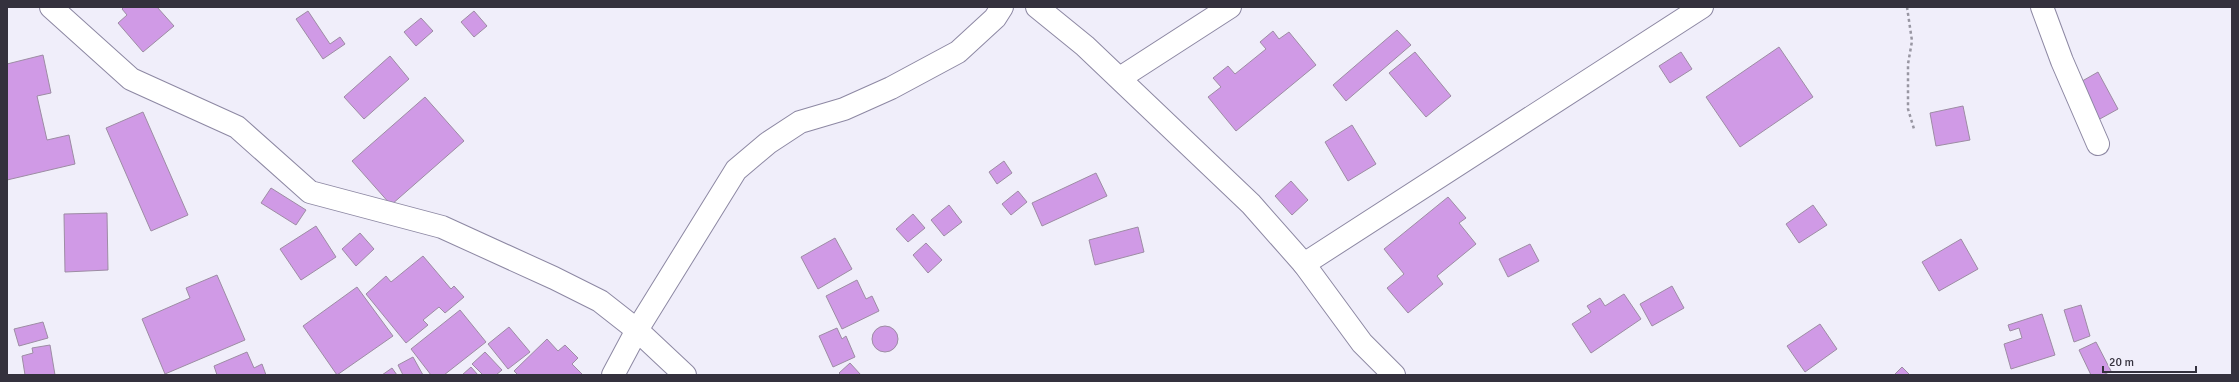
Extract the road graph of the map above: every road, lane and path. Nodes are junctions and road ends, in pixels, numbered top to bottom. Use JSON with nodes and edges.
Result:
{"nodes":[{"id":1,"x":51,"y":7,"type":"edge"},
{"id":2,"x":1002,"y":7,"type":"edge"},
{"id":3,"x":1038,"y":7,"type":"edge"},
{"id":4,"x":1230,"y":7,"type":"edge"},
{"id":5,"x":1702,"y":7,"type":"edge"},
{"id":6,"x":1907,"y":7,"type":"edge"},
{"id":7,"x":2042,"y":7,"type":"edge"},
{"id":8,"x":1120,"y":78,"type":"junction"},
{"id":9,"x":1914,"y":129,"type":"dead end"},
{"id":10,"x":2098,"y":144,"type":"dead end"},
{"id":11,"x":1304,"y":264,"type":"junction"},
{"id":12,"x":637,"y":330,"type":"junction"},
{"id":13,"x":613,"y":375,"type":"edge"},
{"id":14,"x":685,"y":375,"type":"edge"},
{"id":15,"x":1394,"y":375,"type":"edge"}],
"edges":[{"from":1,"to":12,"type":"street"},
{"from":2,"to":12,"type":"street"},
{"from":3,"to":8,"type":"street"},
{"from":4,"to":8,"type":"street"},
{"from":5,"to":11,"type":"street"},
{"from":6,"to":9,"type":"path"},
{"from":7,"to":10,"type":"street"},
{"from":8,"to":11,"type":"street"},
{"from":11,"to":15,"type":"street"},
{"from":12,"to":13,"type":"street"},
{"from":12,"to":14,"type":"street"}]}
